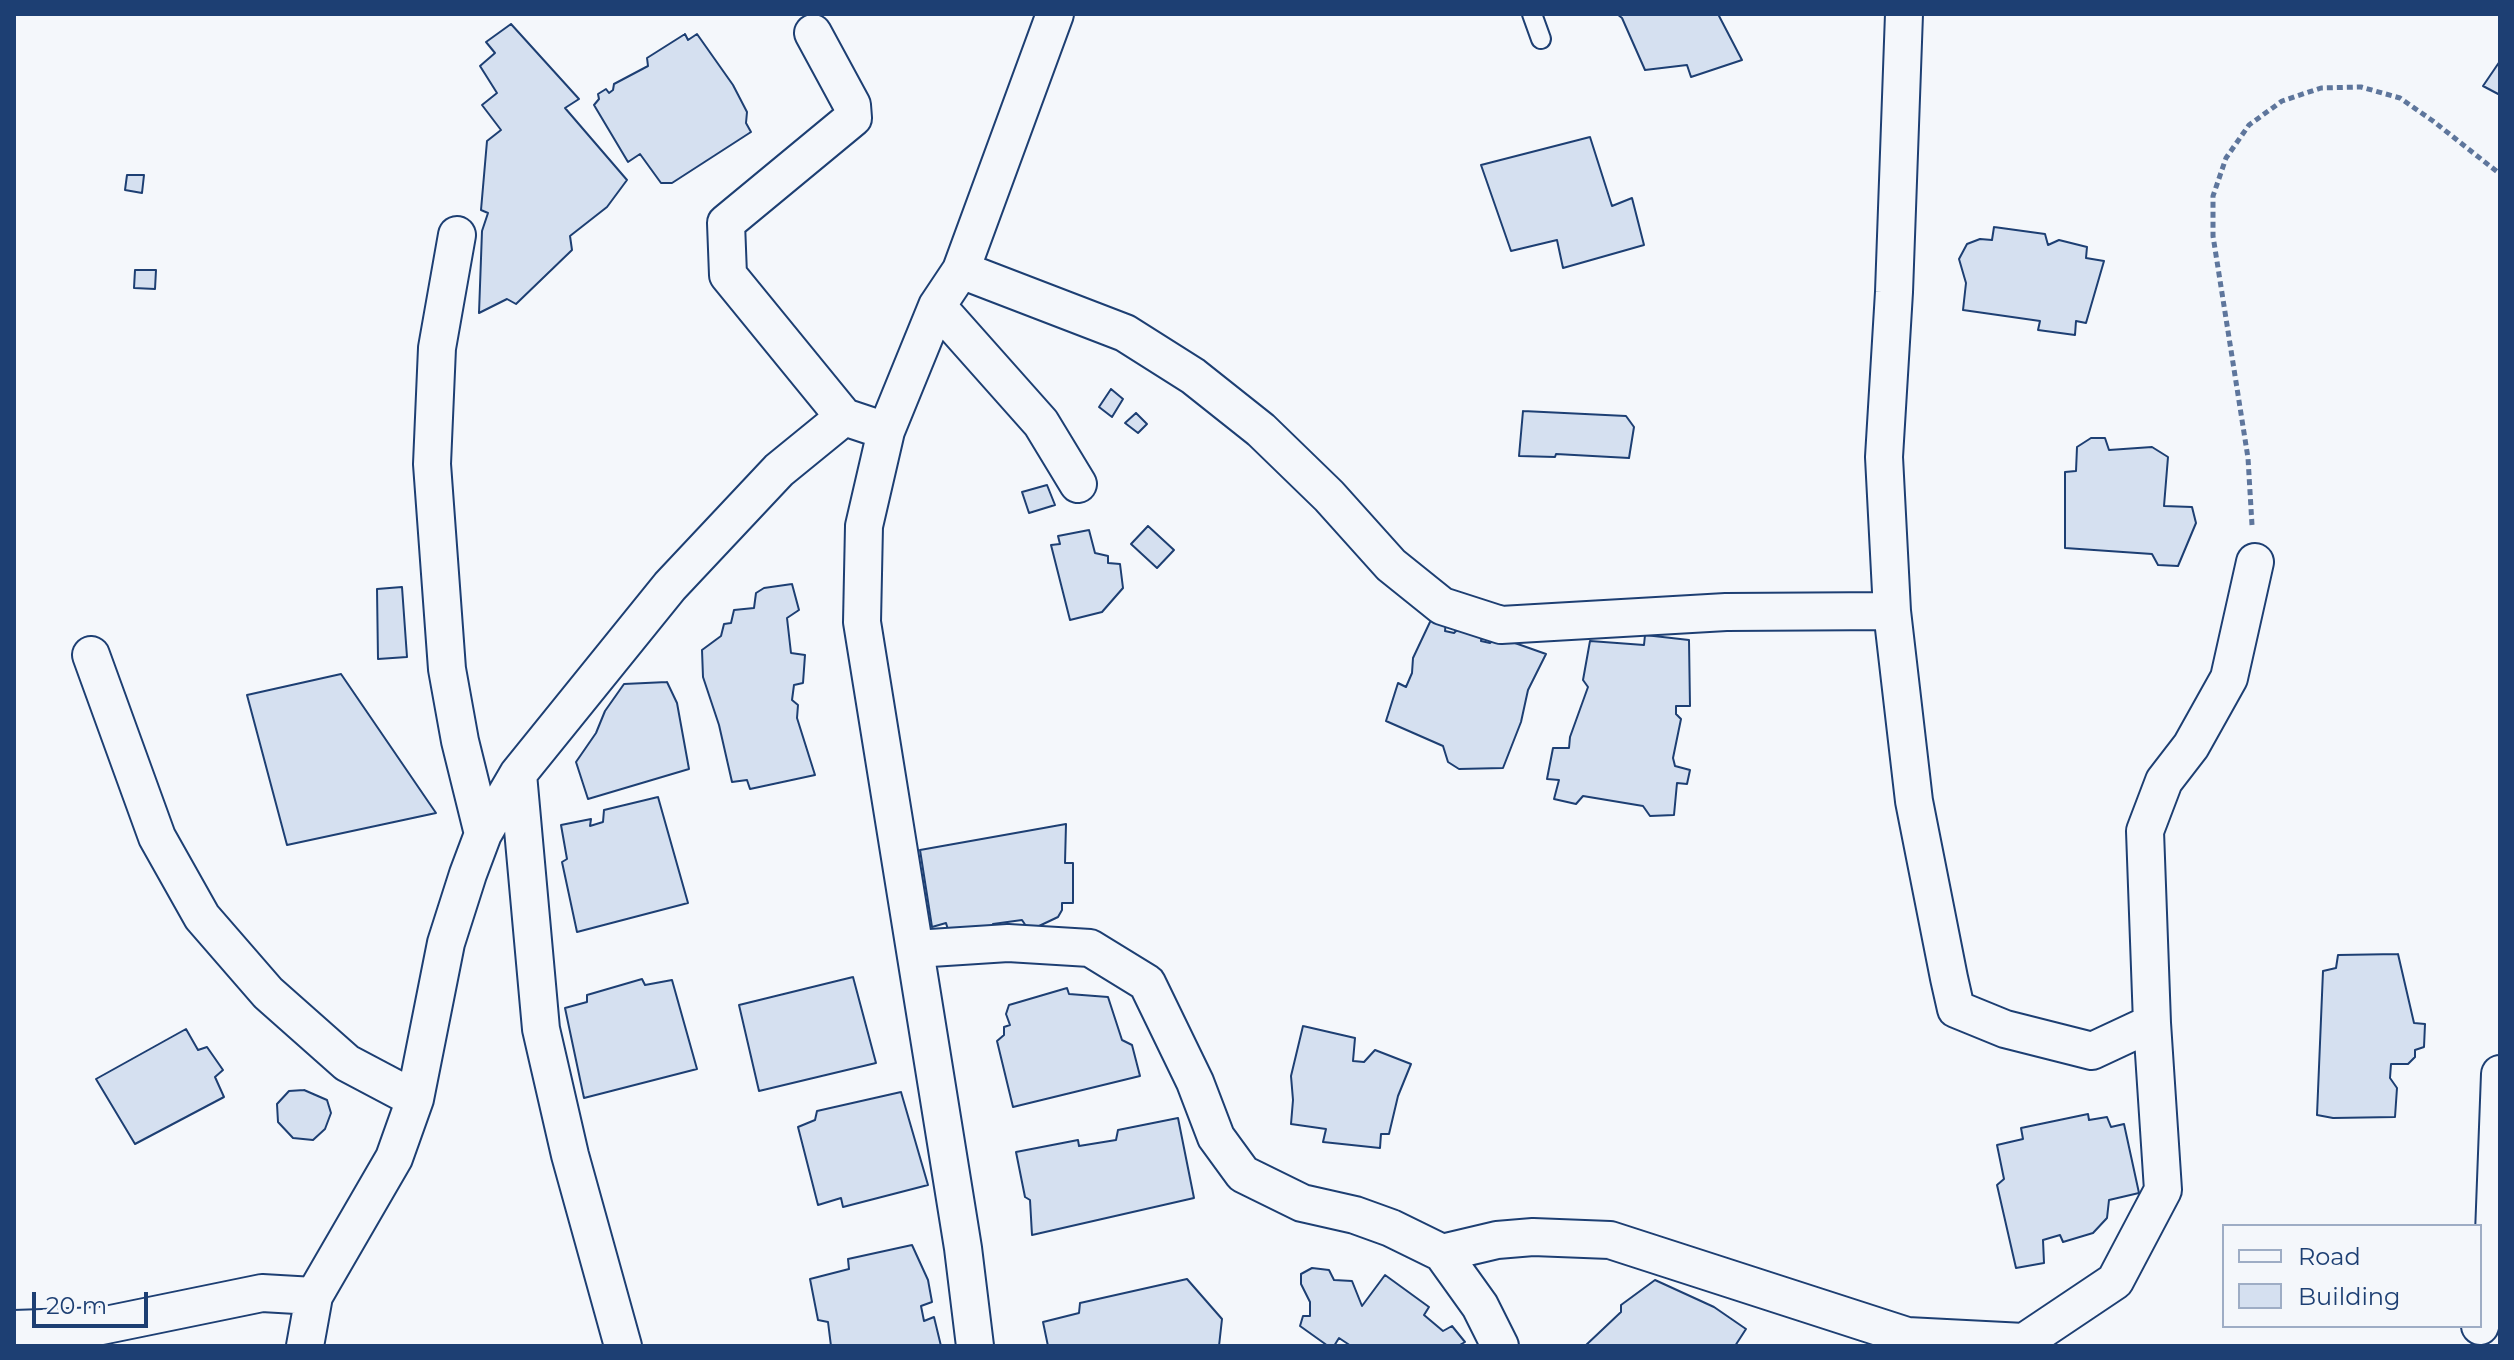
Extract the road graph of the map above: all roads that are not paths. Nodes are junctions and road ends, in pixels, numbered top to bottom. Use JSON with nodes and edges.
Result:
{"nodes":[{"id":1,"x":1055,"y":14,"type":"edge"},
{"id":2,"x":1532,"y":14,"type":"edge"},
{"id":3,"x":1904,"y":14,"type":"edge"},
{"id":4,"x":813,"y":33,"type":"dead end"},
{"id":5,"x":1541,"y":39,"type":"dead end"},
{"id":6,"x":457,"y":235,"type":"dead end"},
{"id":7,"x":961,"y":270,"type":"junction"},
{"id":8,"x":937,"y":306,"type":"junction"},
{"id":9,"x":844,"y":417,"type":"junction"},
{"id":10,"x":886,"y":431,"type":"junction"},
{"id":11,"x":1078,"y":484,"type":"dead end"},
{"id":12,"x":2255,"y":562,"type":"road end"},
{"id":13,"x":1892,"y":611,"type":"junction"},
{"id":14,"x":91,"y":655,"type":"dead end"},
{"id":15,"x":518,"y":774,"type":"junction"},
{"id":16,"x":483,"y":834,"type":"junction"},
{"id":17,"x":915,"y":949,"type":"junction"},
{"id":18,"x":2152,"y":1023,"type":"junction"},
{"id":19,"x":2500,"y":1074,"type":"edge"},
{"id":20,"x":415,"y":1099,"type":"junction"},
{"id":21,"x":1442,"y":1253,"type":"junction"},
{"id":22,"x":314,"y":1296,"type":"junction"},
{"id":23,"x":2482,"y":1320,"type":"edge"},
{"id":24,"x":14,"y":1329,"type":"edge"},
{"id":25,"x":305,"y":1346,"type":"edge"},
{"id":26,"x":623,"y":1346,"type":"edge"},
{"id":27,"x":975,"y":1346,"type":"edge"},
{"id":28,"x":1500,"y":1346,"type":"edge"}],
"edges":[{"from":1,"to":7,"type":"street"},
{"from":2,"to":5,"type":"lane"},
{"from":3,"to":13,"type":"street"},
{"from":4,"to":9,"type":"street"},
{"from":6,"to":16,"type":"street"},
{"from":7,"to":8,"type":"street"},
{"from":7,"to":13,"type":"street"},
{"from":8,"to":10,"type":"street"},
{"from":8,"to":11,"type":"street"},
{"from":9,"to":10,"type":"street"},
{"from":9,"to":15,"type":"street"},
{"from":10,"to":17,"type":"street"},
{"from":12,"to":18,"type":"street"},
{"from":13,"to":18,"type":"street"},
{"from":14,"to":20,"type":"street"},
{"from":15,"to":16,"type":"street"},
{"from":15,"to":26,"type":"street"},
{"from":16,"to":20,"type":"street"},
{"from":17,"to":21,"type":"street"},
{"from":17,"to":27,"type":"street"},
{"from":18,"to":21,"type":"street"},
{"from":19,"to":23,"type":"street"},
{"from":20,"to":22,"type":"street"},
{"from":21,"to":28,"type":"street"},
{"from":22,"to":24,"type":"street"},
{"from":22,"to":25,"type":"street"}]}
